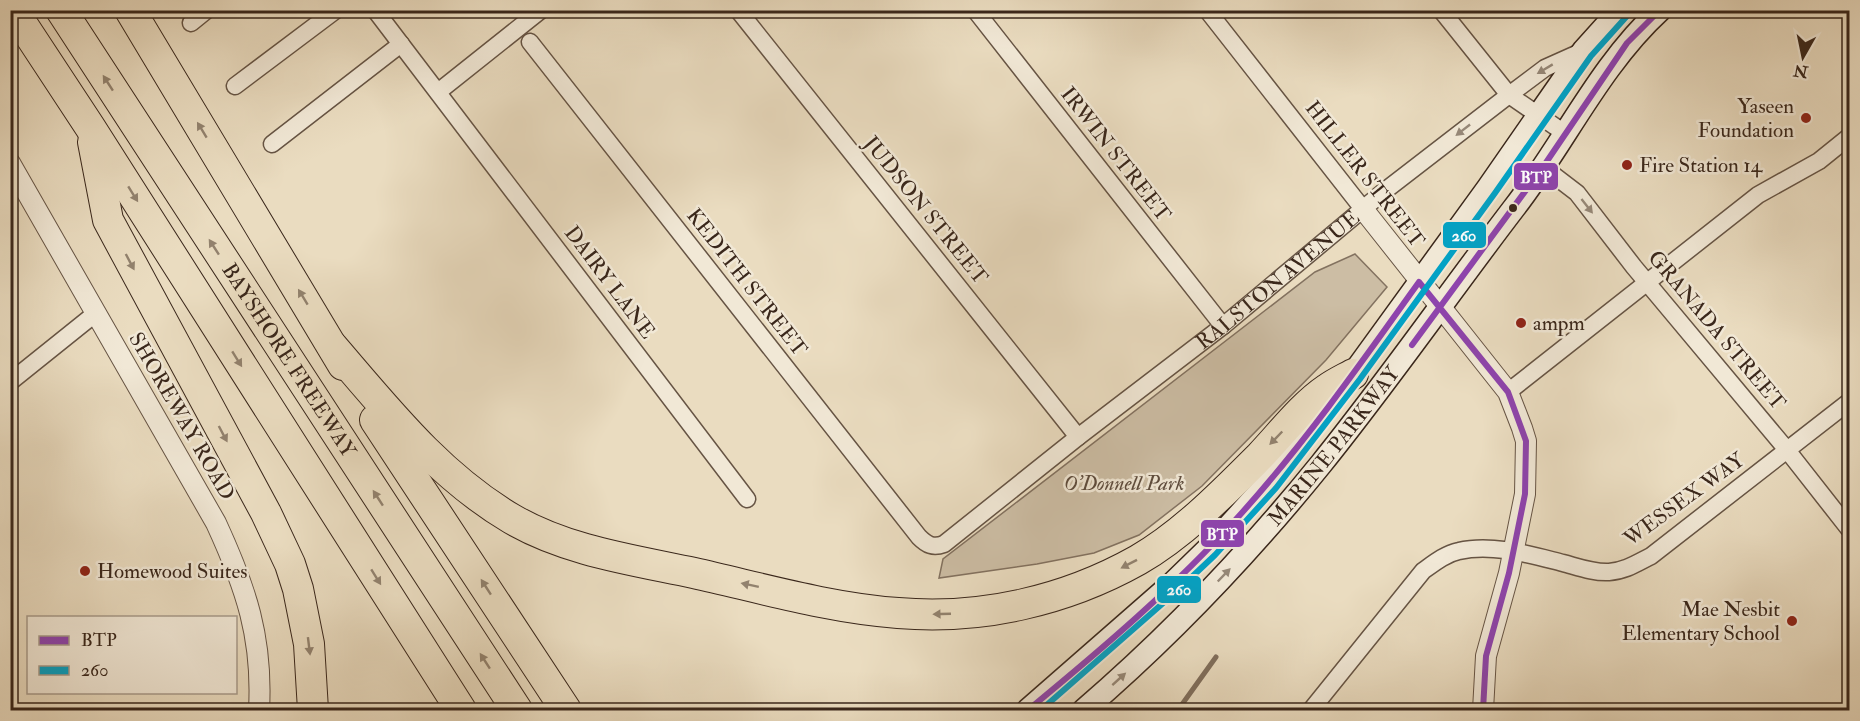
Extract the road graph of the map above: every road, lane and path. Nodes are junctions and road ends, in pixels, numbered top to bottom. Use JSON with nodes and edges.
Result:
{"nodes":[{"id":1,"x":13,"y":10,"type":"edge"},
{"id":2,"x":61,"y":10,"type":"edge"},
{"id":3,"x":130,"y":10,"type":"edge"},
{"id":4,"x":207,"y":10,"type":"edge"},
{"id":5,"x":336,"y":10,"type":"edge"},
{"id":6,"x":375,"y":10,"type":"edge"},
{"id":7,"x":541,"y":10,"type":"edge"},
{"id":8,"x":738,"y":10,"type":"edge"},
{"id":9,"x":975,"y":10,"type":"edge"},
{"id":10,"x":1207,"y":10,"type":"edge"},
{"id":11,"x":1441,"y":10,"type":"edge"},
{"id":12,"x":1620,"y":10,"type":"edge"},
{"id":13,"x":1660,"y":10,"type":"edge"},
{"id":14,"x":191,"y":23,"type":"dead end"},
{"id":15,"x":530,"y":42,"type":"dead end"},
{"id":16,"x":401,"y":44,"type":"junction"},
{"id":17,"x":1584,"y":50,"type":"junction"},
{"id":18,"x":235,"y":86,"type":"dead end"},
{"id":19,"x":438,"y":92,"type":"junction"},
{"id":20,"x":1509,"y":95,"type":"junction"},
{"id":21,"x":1539,"y":116,"type":"junction"},
{"id":22,"x":90,"y":127,"type":"junction"},
{"id":23,"x":1566,"y":134,"type":"junction"},
{"id":24,"x":1850,"y":136,"type":"edge"},
{"id":25,"x":272,"y":144,"type":"dead end"},
{"id":26,"x":10,"y":163,"type":"edge"},
{"id":27,"x":1544,"y":168,"type":"junction"},
{"id":28,"x":1363,"y":209,"type":"junction"},
{"id":29,"x":1419,"y":282,"type":"junction"},
{"id":30,"x":1647,"y":282,"type":"junction"},
{"id":31,"x":1440,"y":307,"type":"junction"},
{"id":32,"x":96,"y":313,"type":"junction"},
{"id":33,"x":1223,"y":326,"type":"junction"},
{"id":34,"x":333,"y":347,"type":"junction"},
{"id":35,"x":1353,"y":375,"type":"junction"},
{"id":36,"x":10,"y":382,"type":"edge"},
{"id":37,"x":1508,"y":392,"type":"junction"},
{"id":38,"x":1850,"y":401,"type":"edge"},
{"id":39,"x":1078,"y":437,"type":"junction"},
{"id":40,"x":1787,"y":450,"type":"junction"},
{"id":41,"x":747,"y":499,"type":"dead end"},
{"id":42,"x":1849,"y":529,"type":"edge"},
{"id":43,"x":931,"y":546,"type":"joint"},
{"id":44,"x":1513,"y":552,"type":"junction"},
{"id":45,"x":259,"y":711,"type":"edge"},
{"id":46,"x":313,"y":711,"type":"edge"},
{"id":47,"x":461,"y":711,"type":"edge"},
{"id":48,"x":516,"y":711,"type":"edge"},
{"id":49,"x":566,"y":711,"type":"edge"},
{"id":50,"x":1028,"y":711,"type":"edge"},
{"id":51,"x":1084,"y":711,"type":"edge"},
{"id":52,"x":1311,"y":711,"type":"edge"},
{"id":53,"x":1484,"y":711,"type":"edge"}],
"edges":[{"from":1,"to":22,"type":"highway","name":"BAYSHORE FREEWAY"},
{"from":48,"to":2,"type":"highway","name":"BAYSHORE FREEWAY","one_way":true},
{"from":34,"to":3,"type":"highway","one_way":true},
{"from":4,"to":14,"type":"street"},
{"from":5,"to":18,"type":"street"},
{"from":6,"to":16,"type":"street","name":"DAIRY LANE"},
{"from":7,"to":19,"type":"street"},
{"from":8,"to":39,"type":"street","name":"JUDSON STREET"},
{"from":9,"to":33,"type":"street","name":"IRWIN STREET"},
{"from":10,"to":28,"type":"street","name":"HILLER STREET"},
{"from":11,"to":20,"type":"street"},
{"from":12,"to":17,"type":"main road","name":"RALSTON AVENUE"},
{"from":13,"to":23,"type":"main road","name":"MARINE PARKWAY"},
{"from":15,"to":43,"type":"street","name":"KEDITH STREET"},
{"from":16,"to":19,"type":"street","name":"DAIRY LANE"},
{"from":16,"to":25,"type":"street"},
{"from":17,"to":20,"type":"street","name":"RALSTON AVENUE","one_way":true},
{"from":17,"to":21,"type":"main road","name":"MARINE PARKWAY"},
{"from":19,"to":41,"type":"street","name":"DAIRY LANE"},
{"from":20,"to":21,"type":"street"},
{"from":20,"to":28,"type":"street","name":"RALSTON AVENUE","one_way":true},
{"from":21,"to":23,"type":"street"},
{"from":21,"to":29,"type":"main road","name":"MARINE PARKWAY"},
{"from":22,"to":46,"type":"highway","one_way":true},
{"from":22,"to":47,"type":"highway","name":"BAYSHORE FREEWAY","one_way":true},
{"from":23,"to":27,"type":"main road","name":"MARINE PARKWAY"},
{"from":24,"to":30,"type":"street"},
{"from":26,"to":32,"type":"street","name":"SHOREWAY ROAD"},
{"from":27,"to":30,"type":"street","name":"GRANADA STREET","one_way":true},
{"from":27,"to":31,"type":"main road","name":"MARINE PARKWAY"},
{"from":28,"to":29,"type":"street","name":"HILLER STREET"},
{"from":28,"to":33,"type":"street","name":"RALSTON AVENUE"},
{"from":29,"to":31,"type":"street","name":"HILLER STREET"},
{"from":29,"to":35,"type":"main road","name":"MARINE PARKWAY"},
{"from":30,"to":37,"type":"street"},
{"from":30,"to":40,"type":"street","name":"GRANADA STREET"},
{"from":31,"to":37,"type":"street","name":"HILLER STREET"},
{"from":51,"to":31,"type":"main road","name":"MARINE PARKWAY","one_way":true},
{"from":32,"to":36,"type":"street"},
{"from":32,"to":45,"type":"street","name":"SHOREWAY ROAD"},
{"from":33,"to":39,"type":"street","name":"RALSTON AVENUE"},
{"from":35,"to":34,"type":"highway","one_way":true},
{"from":49,"to":34,"type":"highway","one_way":true},
{"from":35,"to":50,"type":"main road","name":"MARINE PARKWAY"},
{"from":37,"to":44,"type":"street","name":"HILLER STREET"},
{"from":38,"to":40,"type":"street","name":"WESSEX WAY"},
{"from":39,"to":43,"type":"street","name":"RALSTON AVENUE"},
{"from":40,"to":42,"type":"street","name":"GRANADA STREET"},
{"from":40,"to":44,"type":"street","name":"WESSEX WAY"},
{"from":44,"to":52,"type":"street","name":"WESSEX WAY"},
{"from":44,"to":53,"type":"street","name":"HILLER STREET"}]}
